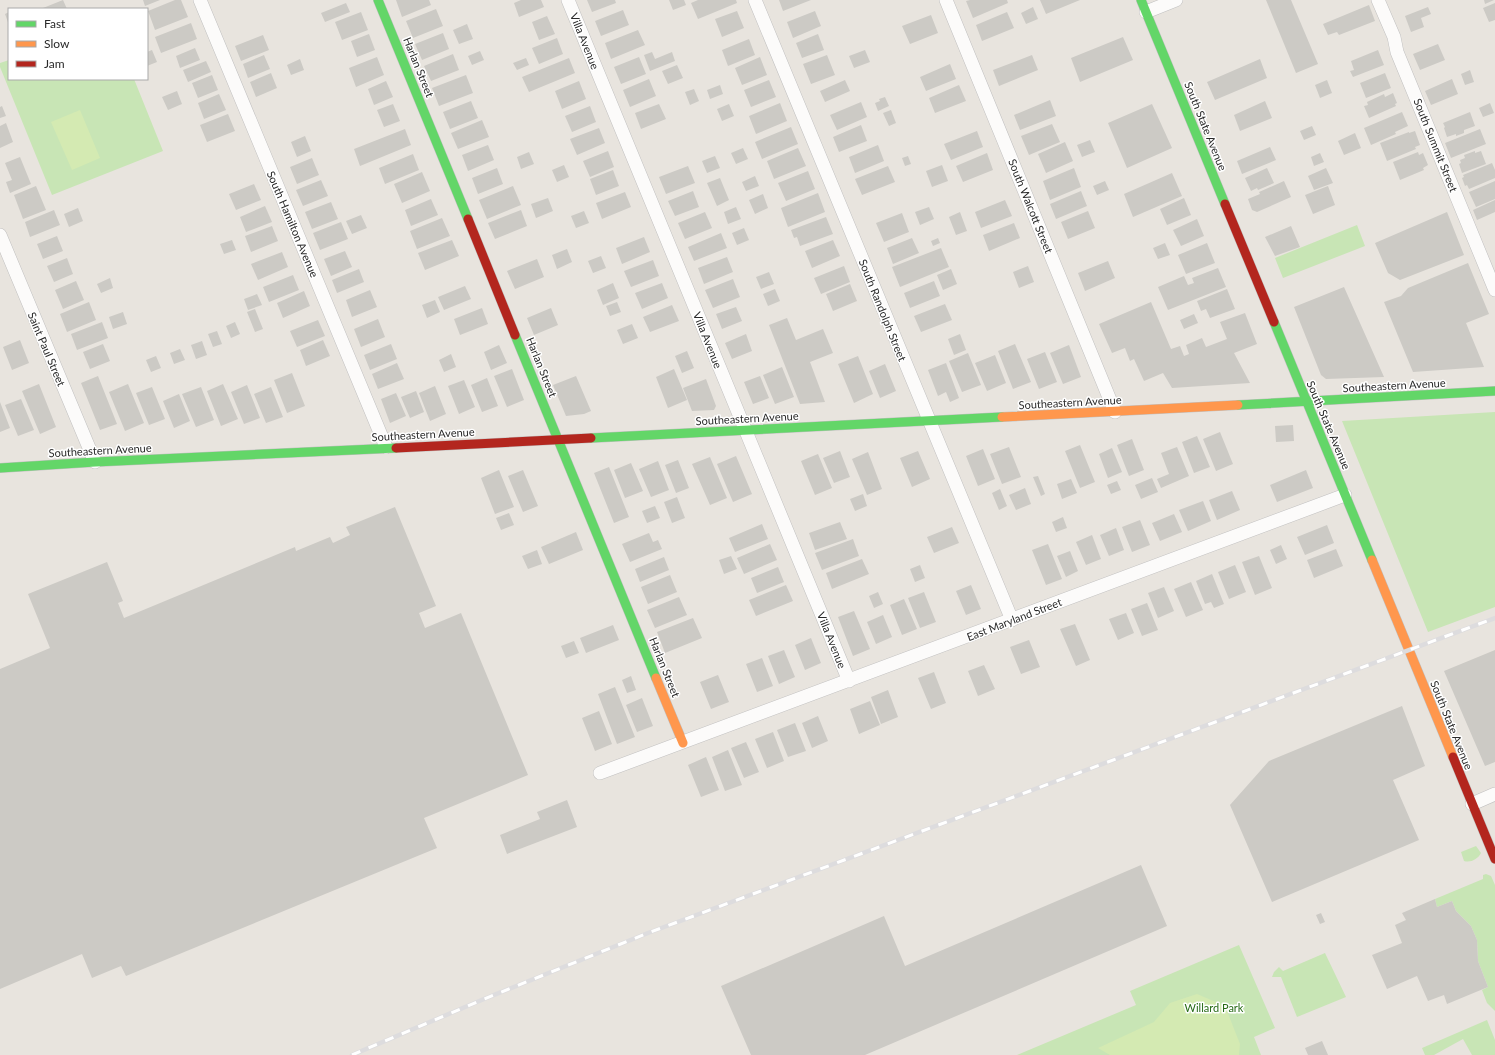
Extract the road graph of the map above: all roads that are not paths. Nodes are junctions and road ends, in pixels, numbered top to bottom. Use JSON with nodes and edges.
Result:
{"nodes":[{"id":1,"x":200,"y":0,"type":"edge"},
{"id":2,"x":378,"y":0,"type":"edge"},
{"id":3,"x":568,"y":0,"type":"edge"},
{"id":4,"x":755,"y":0,"type":"edge"},
{"id":5,"x":946,"y":0,"type":"edge"},
{"id":6,"x":1141,"y":0,"type":"edge"},
{"id":7,"x":1176,"y":0,"type":"edge"},
{"id":8,"x":1378,"y":0,"type":"edge"},
{"id":9,"x":1146,"y":12,"type":"junction"},
{"id":10,"x":0,"y":235,"type":"edge"},
{"id":11,"x":1495,"y":290,"type":"edge"},
{"id":12,"x":1495,"y":391,"type":"edge"},
{"id":13,"x":1306,"y":402,"type":"junction"},
{"id":14,"x":1115,"y":412,"type":"junction"},
{"id":15,"x":929,"y":421,"type":"junction"},
{"id":16,"x":745,"y":430,"type":"junction"},
{"id":17,"x":559,"y":440,"type":"junction"},
{"id":18,"x":386,"y":447,"type":"junction"},
{"id":19,"x":95,"y":462,"type":"junction"},
{"id":20,"x":0,"y":468,"type":"edge"},
{"id":21,"x":1345,"y":495,"type":"junction"},
{"id":22,"x":1012,"y":620,"type":"junction"},
{"id":23,"x":849,"y":681,"type":"junction"},
{"id":24,"x":683,"y":743,"type":"junction"},
{"id":25,"x":600,"y":774,"type":"dead end"},
{"id":26,"x":1495,"y":794,"type":"edge"},
{"id":27,"x":1472,"y":804,"type":"junction"},
{"id":28,"x":1495,"y":859,"type":"edge"}],
"edges":[{"from":1,"to":18,"type":"street","name":"South Hamilton Avenue"},
{"from":2,"to":17,"type":"street","name":"Harlan Street"},
{"from":3,"to":16,"type":"street","name":"Villa Avenue"},
{"from":4,"to":15,"type":"street","name":"South Randolph Street"},
{"from":5,"to":14,"type":"street","name":"South Walcott Street"},
{"from":6,"to":9,"type":"street","name":"South State Avenue"},
{"from":7,"to":9,"type":"street"},
{"from":8,"to":11,"type":"street","name":"South Summit Street"},
{"from":9,"to":13,"type":"street","name":"South State Avenue"},
{"from":10,"to":19,"type":"street","name":"Saint Paul Street"},
{"from":12,"to":13,"type":"street","name":"Southeastern Avenue"},
{"from":13,"to":14,"type":"street","name":"Southeastern Avenue"},
{"from":13,"to":21,"type":"street","name":"South State Avenue"},
{"from":14,"to":15,"type":"street","name":"Southeastern Avenue"},
{"from":15,"to":16,"type":"street","name":"Southeastern Avenue"},
{"from":15,"to":22,"type":"street","name":"South Randolph Street"},
{"from":16,"to":17,"type":"street","name":"Southeastern Avenue"},
{"from":16,"to":23,"type":"street","name":"Villa Avenue"},
{"from":17,"to":18,"type":"street","name":"Southeastern Avenue"},
{"from":17,"to":24,"type":"street","name":"Harlan Street"},
{"from":18,"to":19,"type":"street","name":"Southeastern Avenue"},
{"from":19,"to":20,"type":"street","name":"Southeastern Avenue"},
{"from":21,"to":22,"type":"street","name":"East Maryland Street"},
{"from":21,"to":27,"type":"street","name":"South State Avenue"},
{"from":22,"to":23,"type":"street","name":"East Maryland Street"},
{"from":23,"to":24,"type":"street","name":"East Maryland Street"},
{"from":24,"to":25,"type":"street","name":"East Maryland Street"},
{"from":26,"to":27,"type":"street"},
{"from":27,"to":28,"type":"street","name":"South State Avenue"}]}
